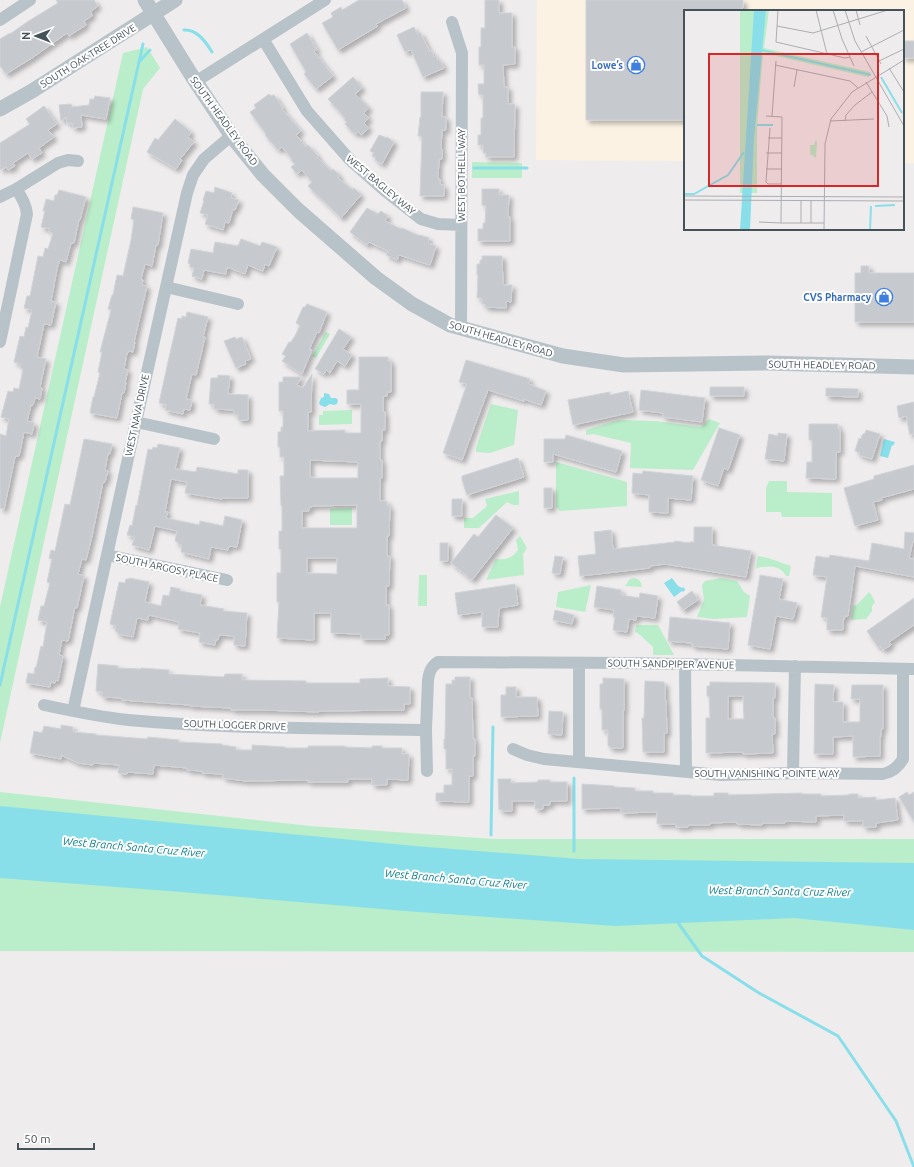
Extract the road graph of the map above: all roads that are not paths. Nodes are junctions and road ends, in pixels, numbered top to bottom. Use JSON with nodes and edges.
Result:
{"nodes":[{"id":1,"x":30,"y":0,"type":"edge"},
{"id":2,"x":145,"y":0,"type":"edge"},
{"id":3,"x":175,"y":0,"type":"edge"},
{"id":4,"x":326,"y":0,"type":"edge"},
{"id":5,"x":154,"y":14,"type":"junction"},
{"id":6,"x":0,"y":20,"type":"edge"},
{"id":7,"x":452,"y":22,"type":"dead end"},
{"id":8,"x":263,"y":39,"type":"junction"},
{"id":9,"x":195,"y":82,"type":"junction"},
{"id":10,"x":0,"y":109,"type":"edge"},
{"id":11,"x":232,"y":135,"type":"junction"},
{"id":12,"x":78,"y":161,"type":"dead end"},
{"id":13,"x":16,"y":189,"type":"junction"},
{"id":14,"x":0,"y":197,"type":"edge"},
{"id":15,"x":461,"y":225,"type":"junction"},
{"id":16,"x":166,"y":287,"type":"junction"},
{"id":17,"x":238,"y":304,"type":"dead end"},
{"id":18,"x":461,"y":329,"type":"junction"},
{"id":19,"x":0,"y":342,"type":"edge"},
{"id":20,"x":914,"y":367,"type":"edge"},
{"id":21,"x":136,"y":422,"type":"junction"},
{"id":22,"x":214,"y":438,"type":"dead end"},
{"id":23,"x":107,"y":555,"type":"junction"},
{"id":24,"x":227,"y":580,"type":"dead end"},
{"id":25,"x":579,"y":663,"type":"junction"},
{"id":26,"x":685,"y":665,"type":"junction"},
{"id":27,"x":795,"y":666,"type":"junction"},
{"id":28,"x":908,"y":669,"type":"edge"},
{"id":29,"x":44,"y":705,"type":"dead end"},
{"id":30,"x":73,"y":711,"type":"junction"},
{"id":31,"x":426,"y":730,"type":"junction"},
{"id":32,"x":513,"y":749,"type":"dead end"},
{"id":33,"x":579,"y":762,"type":"junction"},
{"id":34,"x":427,"y":771,"type":"dead end"},
{"id":35,"x":686,"y":772,"type":"junction"},
{"id":36,"x":793,"y":773,"type":"junction"}],
"edges":[{"from":1,"to":6,"type":"street"},
{"from":2,"to":5,"type":"street","name":"SOUTH HEADLEY ROAD"},
{"from":3,"to":5,"type":"street","name":"SOUTH OAK TREE DRIVE"},
{"from":4,"to":8,"type":"street"},
{"from":5,"to":9,"type":"street","name":"SOUTH HEADLEY ROAD"},
{"from":5,"to":10,"type":"street","name":"SOUTH OAK TREE DRIVE"},
{"from":7,"to":15,"type":"street","name":"WEST BOTHELL WAY"},
{"from":8,"to":9,"type":"street"},
{"from":8,"to":15,"type":"street","name":"WEST BAGLEY WAY"},
{"from":9,"to":11,"type":"street","name":"SOUTH HEADLEY ROAD"},
{"from":11,"to":16,"type":"street","name":"WEST NAVA DRIVE"},
{"from":11,"to":18,"type":"street","name":"SOUTH HEADLEY ROAD"},
{"from":12,"to":13,"type":"street"},
{"from":13,"to":14,"type":"street"},
{"from":13,"to":19,"type":"street"},
{"from":15,"to":18,"type":"street","name":"WEST BOTHELL WAY"},
{"from":16,"to":17,"type":"street"},
{"from":16,"to":21,"type":"street","name":"WEST NAVA DRIVE"},
{"from":18,"to":20,"type":"street","name":"SOUTH HEADLEY ROAD"},
{"from":21,"to":22,"type":"street"},
{"from":21,"to":23,"type":"street","name":"WEST NAVA DRIVE"},
{"from":23,"to":24,"type":"street","name":"SOUTH ARGOSY PLACE"},
{"from":23,"to":30,"type":"street","name":"WEST NAVA DRIVE"},
{"from":25,"to":26,"type":"street","name":"SOUTH SANDPIPER AVENUE"},
{"from":25,"to":31,"type":"street","name":"SOUTH SANDPIPER AVENUE"},
{"from":25,"to":33,"type":"street"},
{"from":26,"to":27,"type":"street","name":"SOUTH SANDPIPER AVENUE"},
{"from":26,"to":35,"type":"street"},
{"from":27,"to":28,"type":"street","name":"SOUTH SANDPIPER AVENUE"},
{"from":27,"to":36,"type":"street"},
{"from":28,"to":36,"type":"street","name":"SOUTH VANISHING POINTE WAY"},
{"from":29,"to":30,"type":"street","name":"SOUTH LOGGER DRIVE"},
{"from":30,"to":31,"type":"street","name":"SOUTH LOGGER DRIVE"},
{"from":31,"to":34,"type":"street"},
{"from":32,"to":33,"type":"street","name":"SOUTH VANISHING POINTE WAY"},
{"from":33,"to":35,"type":"street","name":"SOUTH VANISHING POINTE WAY"},
{"from":35,"to":36,"type":"street","name":"SOUTH VANISHING POINTE WAY"}]}
